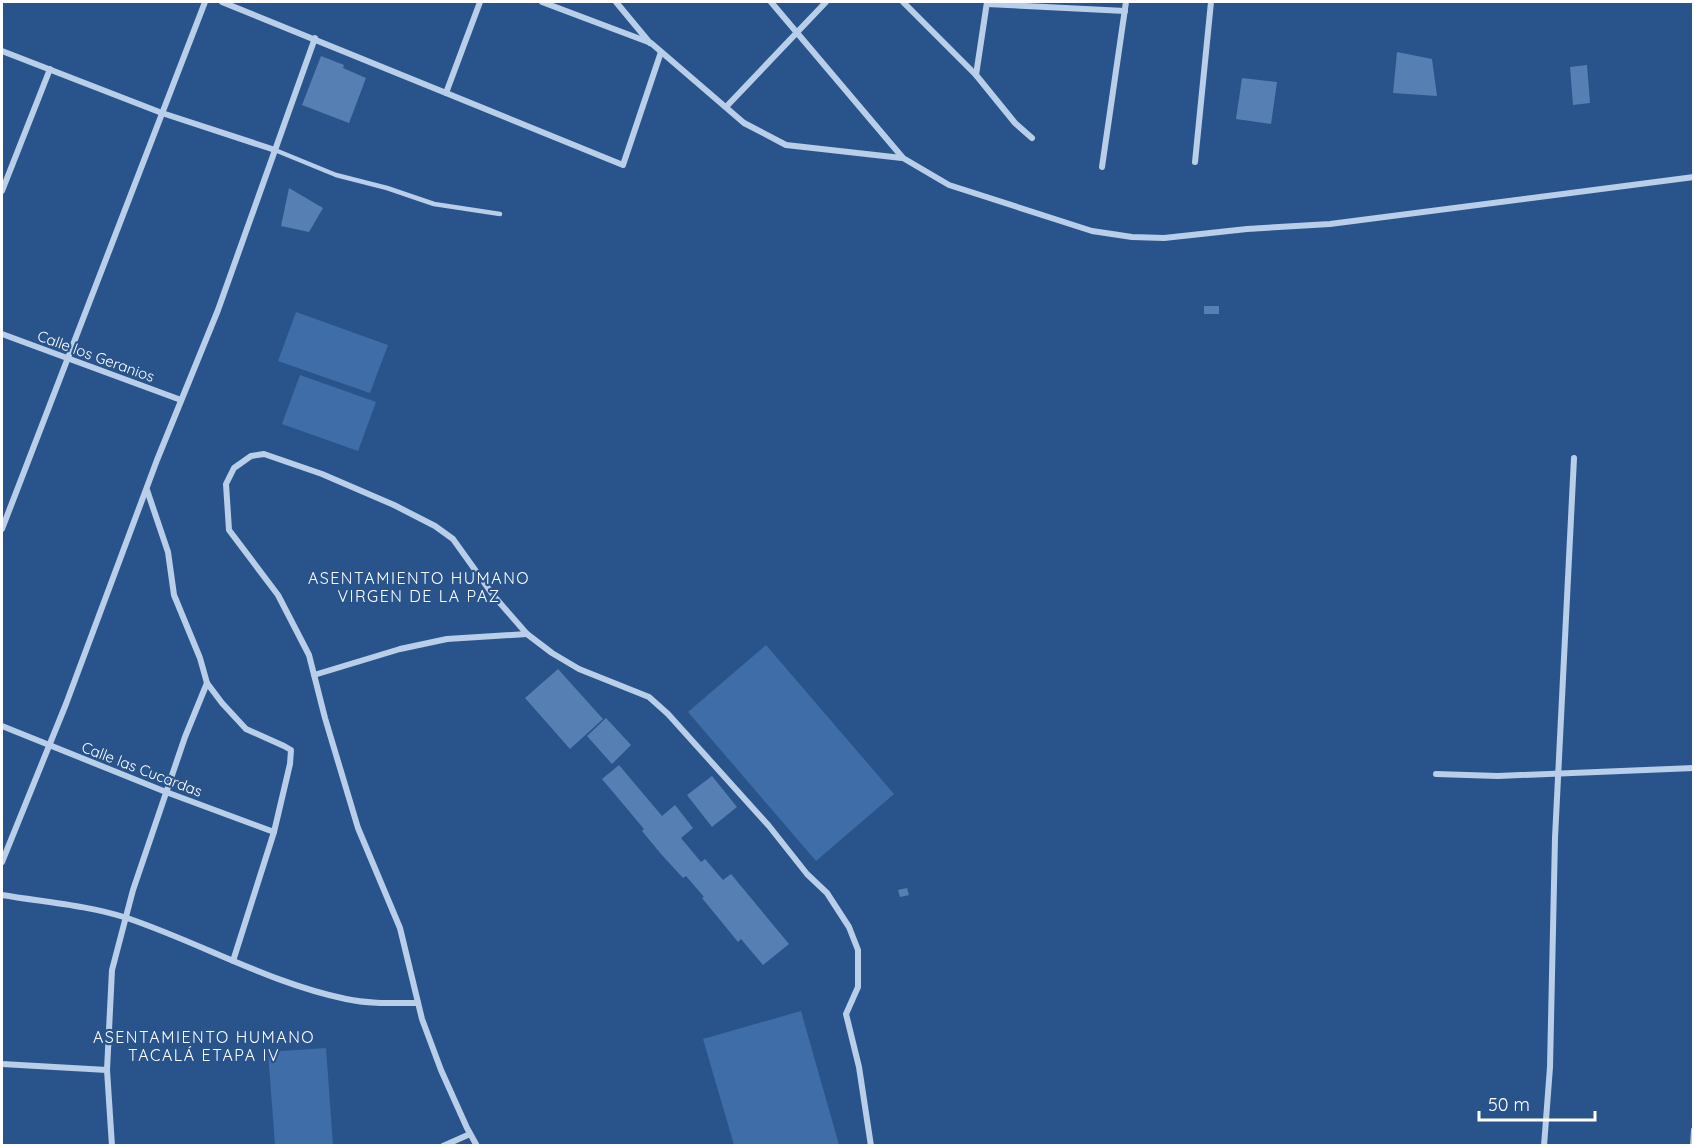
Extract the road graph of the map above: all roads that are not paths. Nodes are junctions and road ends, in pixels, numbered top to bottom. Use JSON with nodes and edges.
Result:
{"nodes":[{"id":1,"x":206,"y":2,"type":"edge"},
{"id":2,"x":222,"y":2,"type":"edge"},
{"id":3,"x":480,"y":2,"type":"edge"},
{"id":4,"x":543,"y":2,"type":"edge"},
{"id":5,"x":616,"y":2,"type":"edge"},
{"id":6,"x":771,"y":2,"type":"edge"},
{"id":7,"x":826,"y":2,"type":"edge"},
{"id":8,"x":903,"y":2,"type":"edge"},
{"id":9,"x":1126,"y":2,"type":"edge"},
{"id":10,"x":1211,"y":2,"type":"edge"},
{"id":11,"x":987,"y":3,"type":"edge"},
{"id":12,"x":1125,"y":11,"type":"junction"},
{"id":13,"x":798,"y":32,"type":"junction"},
{"id":14,"x":315,"y":38,"type":"junction"},
{"id":15,"x":651,"y":43,"type":"junction"},
{"id":16,"x":2,"y":51,"type":"edge"},
{"id":17,"x":662,"y":52,"type":"junction"},
{"id":18,"x":50,"y":69,"type":"junction"},
{"id":19,"x":976,"y":75,"type":"junction"},
{"id":20,"x":446,"y":93,"type":"junction"},
{"id":21,"x":726,"y":107,"type":"junction"},
{"id":22,"x":162,"y":113,"type":"junction"},
{"id":23,"x":1032,"y":138,"type":"dead end"},
{"id":24,"x":275,"y":150,"type":"junction"},
{"id":25,"x":903,"y":158,"type":"junction"},
{"id":26,"x":1196,"y":162,"type":"dead end"},
{"id":27,"x":1102,"y":167,"type":"dead end"},
{"id":28,"x":1694,"y":177,"type":"edge"},
{"id":29,"x":2,"y":191,"type":"edge"},
{"id":30,"x":500,"y":214,"type":"dead end"},
{"id":31,"x":2,"y":334,"type":"edge"},
{"id":32,"x":68,"y":358,"type":"junction"},
{"id":33,"x":181,"y":400,"type":"junction"},
{"id":34,"x":1574,"y":458,"type":"dead end"},
{"id":35,"x":146,"y":490,"type":"junction"},
{"id":36,"x":2,"y":529,"type":"edge"},
{"id":37,"x":526,"y":634,"type":"junction"},
{"id":38,"x":314,"y":675,"type":"junction"},
{"id":39,"x":207,"y":683,"type":"junction"},
{"id":40,"x":2,"y":726,"type":"edge"},
{"id":41,"x":48,"y":746,"type":"junction"},
{"id":42,"x":1694,"y":768,"type":"edge"},
{"id":43,"x":1436,"y":774,"type":"dead end"},
{"id":44,"x":1558,"y":774,"type":"junction"},
{"id":45,"x":166,"y":792,"type":"junction"},
{"id":46,"x":274,"y":832,"type":"junction"},
{"id":47,"x":2,"y":862,"type":"edge"},
{"id":48,"x":2,"y":895,"type":"edge"},
{"id":49,"x":126,"y":918,"type":"junction"},
{"id":50,"x":233,"y":962,"type":"junction"},
{"id":51,"x":418,"y":1003,"type":"junction"},
{"id":52,"x":2,"y":1064,"type":"edge"},
{"id":53,"x":108,"y":1071,"type":"junction"},
{"id":54,"x":1694,"y":1130,"type":"edge"},
{"id":55,"x":470,"y":1134,"type":"junction"},
{"id":56,"x":112,"y":1146,"type":"edge"},
{"id":57,"x":443,"y":1146,"type":"edge"},
{"id":58,"x":477,"y":1146,"type":"edge"},
{"id":59,"x":871,"y":1146,"type":"edge"},
{"id":60,"x":1544,"y":1146,"type":"edge"},
{"id":61,"x":1693,"y":1146,"type":"edge"}],
"edges":[{"from":1,"to":22,"type":"street"},
{"from":2,"to":14,"type":"street"},
{"from":3,"to":20,"type":"street"},
{"from":4,"to":15,"type":"street"},
{"from":5,"to":15,"type":"street"},
{"from":6,"to":13,"type":"street"},
{"from":7,"to":13,"type":"street"},
{"from":8,"to":19,"type":"street"},
{"from":9,"to":12,"type":"street"},
{"from":10,"to":26,"type":"street"},
{"from":11,"to":12,"type":"street"},
{"from":11,"to":19,"type":"street"},
{"from":12,"to":27,"type":"street"},
{"from":13,"to":21,"type":"street"},
{"from":13,"to":25,"type":"street"},
{"from":14,"to":20,"type":"street"},
{"from":14,"to":24,"type":"street"},
{"from":15,"to":17,"type":"street"},
{"from":16,"to":18,"type":"street"},
{"from":17,"to":20,"type":"street"},
{"from":17,"to":21,"type":"street"},
{"from":18,"to":22,"type":"street"},
{"from":18,"to":29,"type":"street"},
{"from":19,"to":23,"type":"street"},
{"from":21,"to":25,"type":"street"},
{"from":22,"to":24,"type":"street"},
{"from":22,"to":32,"type":"street"},
{"from":24,"to":30,"type":"lane"},
{"from":24,"to":33,"type":"street"},
{"from":25,"to":28,"type":"street"},
{"from":31,"to":32,"type":"street","name":"Calle los Geranios"},
{"from":32,"to":33,"type":"street","name":"Calle los Geranios"},
{"from":32,"to":36,"type":"street"},
{"from":33,"to":35,"type":"street"},
{"from":34,"to":44,"type":"street"},
{"from":35,"to":39,"type":"street"},
{"from":35,"to":41,"type":"street"},
{"from":37,"to":38,"type":"street"},
{"from":37,"to":38,"type":"street"},
{"from":37,"to":59,"type":"street"},
{"from":38,"to":51,"type":"street"},
{"from":39,"to":45,"type":"street"},
{"from":39,"to":46,"type":"street"},
{"from":40,"to":41,"type":"street","name":"Calle las Cucardas"},
{"from":41,"to":45,"type":"street","name":"Calle las Cucardas"},
{"from":41,"to":47,"type":"street"},
{"from":42,"to":44,"type":"street"},
{"from":43,"to":44,"type":"street"},
{"from":44,"to":60,"type":"street"},
{"from":45,"to":46,"type":"street","name":"Calle las Cucardas"},
{"from":45,"to":49,"type":"street"},
{"from":46,"to":50,"type":"street"},
{"from":48,"to":49,"type":"street"},
{"from":49,"to":50,"type":"street"},
{"from":49,"to":53,"type":"street"},
{"from":50,"to":51,"type":"street"},
{"from":51,"to":55,"type":"street"},
{"from":52,"to":53,"type":"street"},
{"from":53,"to":56,"type":"street"},
{"from":54,"to":61,"type":"street"},
{"from":55,"to":57,"type":"street"},
{"from":55,"to":58,"type":"street"}]}
